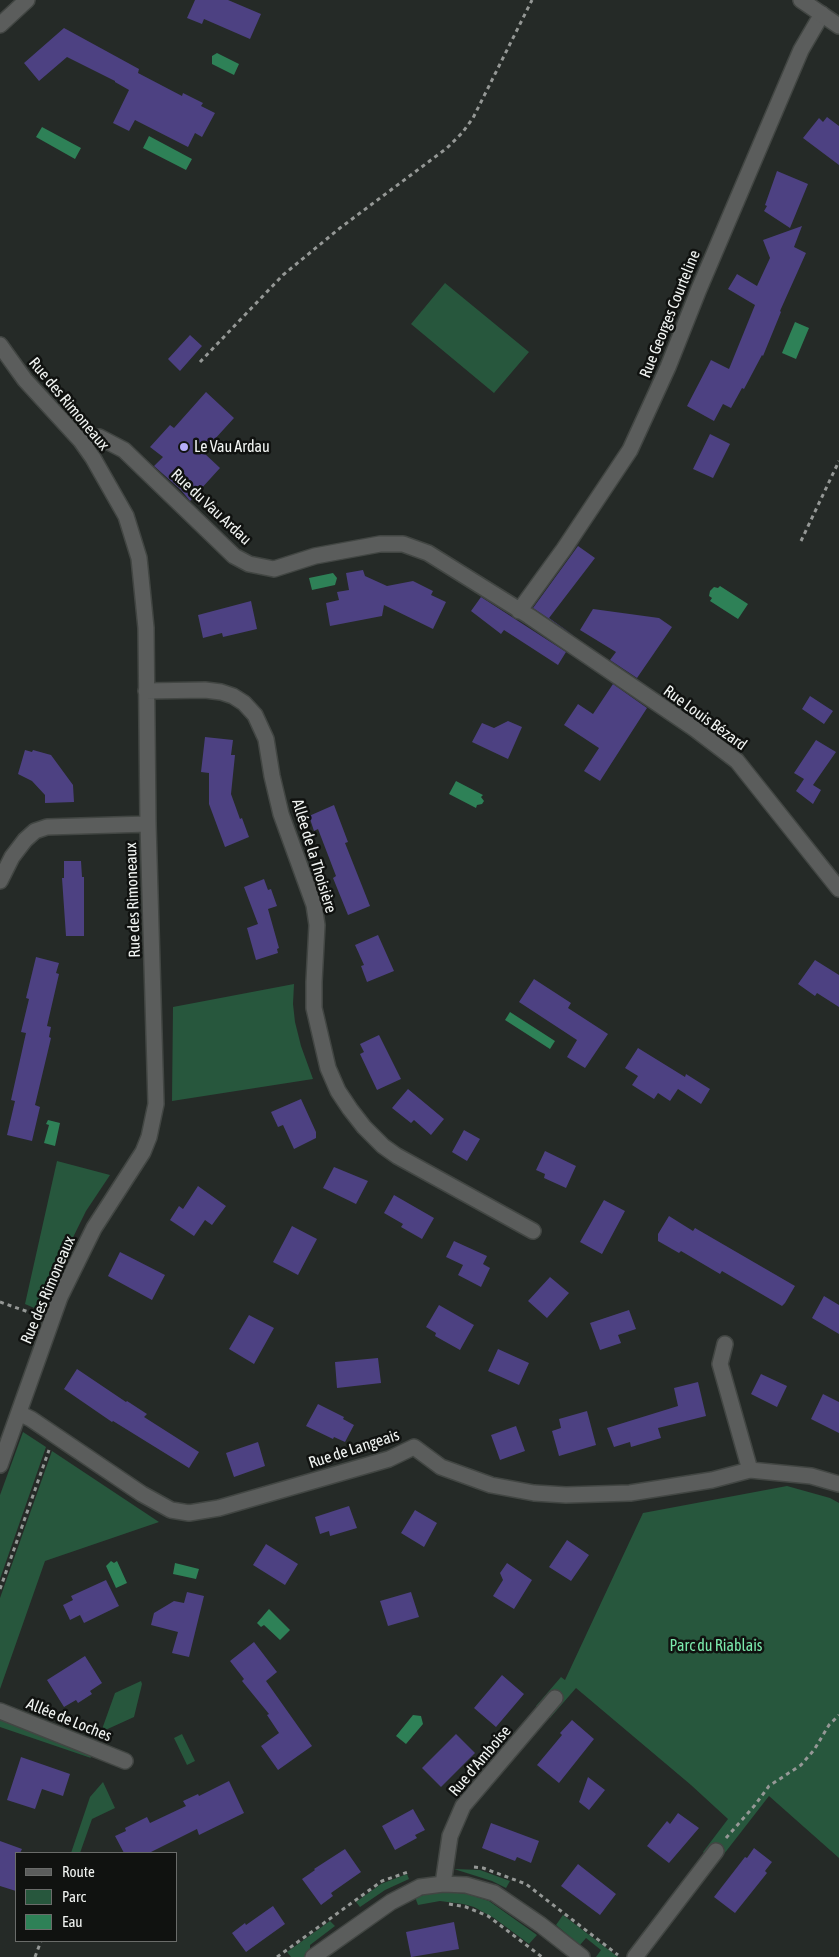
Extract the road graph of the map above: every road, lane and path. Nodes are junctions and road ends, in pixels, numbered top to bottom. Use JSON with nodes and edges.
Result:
{"nodes":[{"id":1,"x":27,"y":0,"type":"edge"},
{"id":2,"x":532,"y":0,"type":"edge"},
{"id":3,"x":801,"y":0,"type":"edge"},
{"id":4,"x":822,"y":14,"type":"junction"},
{"id":5,"x":0,"y":25,"type":"edge"},
{"id":6,"x":839,"y":26,"type":"edge"},
{"id":7,"x":0,"y":345,"type":"edge"},
{"id":8,"x":200,"y":362,"type":"dead end"},
{"id":9,"x":82,"y":442,"type":"junction"},
{"id":10,"x":839,"y":461,"type":"edge"},
{"id":11,"x":801,"y":541,"type":"dead end"},
{"id":12,"x":519,"y":611,"type":"junction"},
{"id":13,"x":146,"y":690,"type":"junction"},
{"id":14,"x":148,"y":824,"type":"junction"},
{"id":15,"x":0,"y":881,"type":"edge"},
{"id":16,"x":839,"y":888,"type":"edge"},
{"id":17,"x":532,"y":1231,"type":"dead end"},
{"id":18,"x":0,"y":1302,"type":"edge"},
{"id":19,"x":51,"y":1320,"type":"junction"},
{"id":20,"x":725,"y":1344,"type":"dead end"},
{"id":21,"x":19,"y":1414,"type":"junction"},
{"id":22,"x":51,"y":1445,"type":"dead end"},
{"id":23,"x":0,"y":1464,"type":"edge"},
{"id":24,"x":750,"y":1470,"type":"junction"},
{"id":25,"x":839,"y":1484,"type":"edge"},
{"id":26,"x":2,"y":1578,"type":"edge"},
{"id":27,"x":0,"y":1589,"type":"edge"},
{"id":28,"x":555,"y":1698,"type":"dead end"},
{"id":29,"x":0,"y":1711,"type":"edge"},
{"id":30,"x":839,"y":1715,"type":"edge"},
{"id":31,"x":125,"y":1761,"type":"dead end"},
{"id":32,"x":716,"y":1851,"type":"joint"},
{"id":33,"x":443,"y":1884,"type":"junction"},
{"id":34,"x":442,"y":1903,"type":"dead end"},
{"id":35,"x":41,"y":1942,"type":"edge"},
{"id":36,"x":35,"y":1957,"type":"edge"},
{"id":37,"x":313,"y":1957,"type":"edge"},
{"id":38,"x":542,"y":1957,"type":"edge"},
{"id":39,"x":582,"y":1957,"type":"edge"},
{"id":40,"x":635,"y":1957,"type":"edge"}],
"edges":[{"from":1,"to":5,"type":"street"},
{"from":2,"to":8,"type":"path"},
{"from":3,"to":4,"type":"street"},
{"from":4,"to":6,"type":"street"},
{"from":4,"to":12,"type":"street","name":"Rue Georges Courteline"},
{"from":7,"to":9,"type":"street","name":"Rue des Rimoneaux"},
{"from":9,"to":12,"type":"street","name":"Rue du Vau Ardau"},
{"from":9,"to":13,"type":"street","name":"Rue des Rimoneaux"},
{"from":10,"to":11,"type":"path"},
{"from":12,"to":16,"type":"street","name":"Rue Louis Bézard"},
{"from":13,"to":14,"type":"street","name":"Rue des Rimoneaux"},
{"from":13,"to":17,"type":"street","name":"Allée de la Thoisière"},
{"from":14,"to":15,"type":"street"},
{"from":14,"to":19,"type":"street","name":"Rue des Rimoneaux"},
{"from":18,"to":19,"type":"path"},
{"from":19,"to":21,"type":"street","name":"Rue des Rimoneaux"},
{"from":20,"to":24,"type":"street"},
{"from":21,"to":23,"type":"street","name":"Rue des Rimoneaux"},
{"from":21,"to":24,"type":"street","name":"Rue de Langeais"},
{"from":22,"to":26,"type":"path"},
{"from":24,"to":25,"type":"street","name":"Rue de Langeais"},
{"from":26,"to":27,"type":"path"},
{"from":28,"to":33,"type":"street","name":"Rue d'Amboise"},
{"from":29,"to":31,"type":"street","name":"Allée de Loches"},
{"from":30,"to":32,"type":"path"},
{"from":32,"to":40,"type":"street"},
{"from":33,"to":37,"type":"street"},
{"from":33,"to":39,"type":"street"},
{"from":34,"to":38,"type":"path"},
{"from":35,"to":36,"type":"path"}]}
